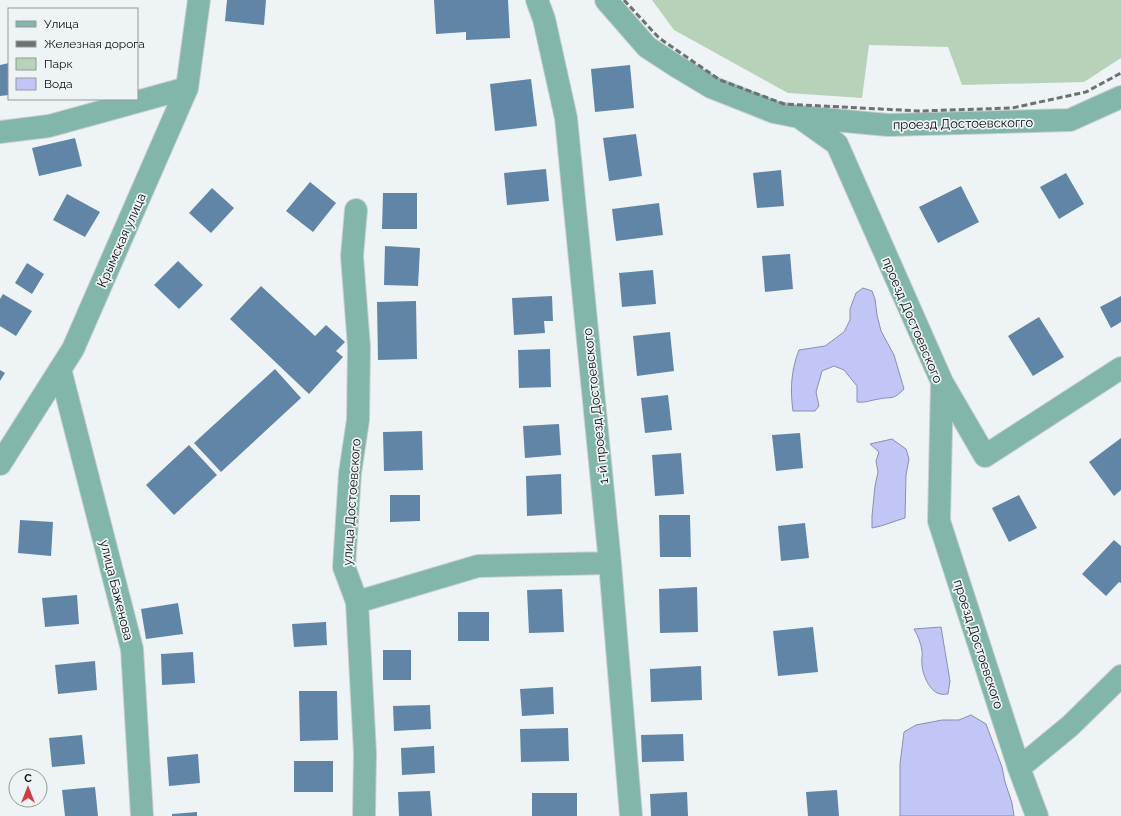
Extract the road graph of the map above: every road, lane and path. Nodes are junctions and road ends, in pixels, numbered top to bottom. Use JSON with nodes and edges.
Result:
{"nodes":[{"id":1,"x":199,"y":0,"type":"edge"},
{"id":2,"x":537,"y":0,"type":"edge"},
{"id":3,"x":606,"y":0,"type":"edge"},
{"id":4,"x":187,"y":88,"type":"junction"},
{"id":5,"x":1121,"y":97,"type":"edge"},
{"id":6,"x":800,"y":117,"type":"junction"},
{"id":7,"x":0,"y":132,"type":"edge"},
{"id":8,"x":356,"y":210,"type":"dead end"},
{"id":9,"x":1121,"y":368,"type":"edge"},
{"id":10,"x":60,"y":369,"type":"junction"},
{"id":11,"x":942,"y":382,"type":"junction"},
{"id":12,"x":0,"y":464,"type":"edge"},
{"id":13,"x":610,"y":563,"type":"junction"},
{"id":14,"x":357,"y":602,"type":"junction"},
{"id":15,"x":1121,"y":676,"type":"edge"},
{"id":16,"x":1019,"y":768,"type":"junction"},
{"id":17,"x":142,"y":816,"type":"edge"},
{"id":18,"x":364,"y":816,"type":"edge"},
{"id":19,"x":631,"y":816,"type":"edge"},
{"id":20,"x":1037,"y":816,"type":"edge"}],
"edges":[{"from":1,"to":4,"type":"street","name":"Крымская улица"},
{"from":2,"to":13,"type":"street","name":"1-й проезд Достоевского"},
{"from":3,"to":6,"type":"street","name":"проезд Достоевского"},
{"from":4,"to":7,"type":"street"},
{"from":4,"to":10,"type":"street","name":"Крымская улица"},
{"from":5,"to":6,"type":"street","name":"проезд Достоевскогго"},
{"from":6,"to":11,"type":"street","name":"проезд Достоевского"},
{"from":8,"to":14,"type":"street","name":"улица Достоевского"},
{"from":9,"to":11,"type":"street"},
{"from":10,"to":12,"type":"street","name":"Крымская улица"},
{"from":10,"to":17,"type":"street","name":"улица Баженова"},
{"from":11,"to":16,"type":"street","name":"проезд Достоевского"},
{"from":13,"to":14,"type":"street"},
{"from":13,"to":19,"type":"street","name":"1-й проезд Достоевского"},
{"from":14,"to":18,"type":"street","name":"улица Достоевского"},
{"from":15,"to":16,"type":"street"},
{"from":16,"to":20,"type":"street","name":"проезд Достоевского"}]}
